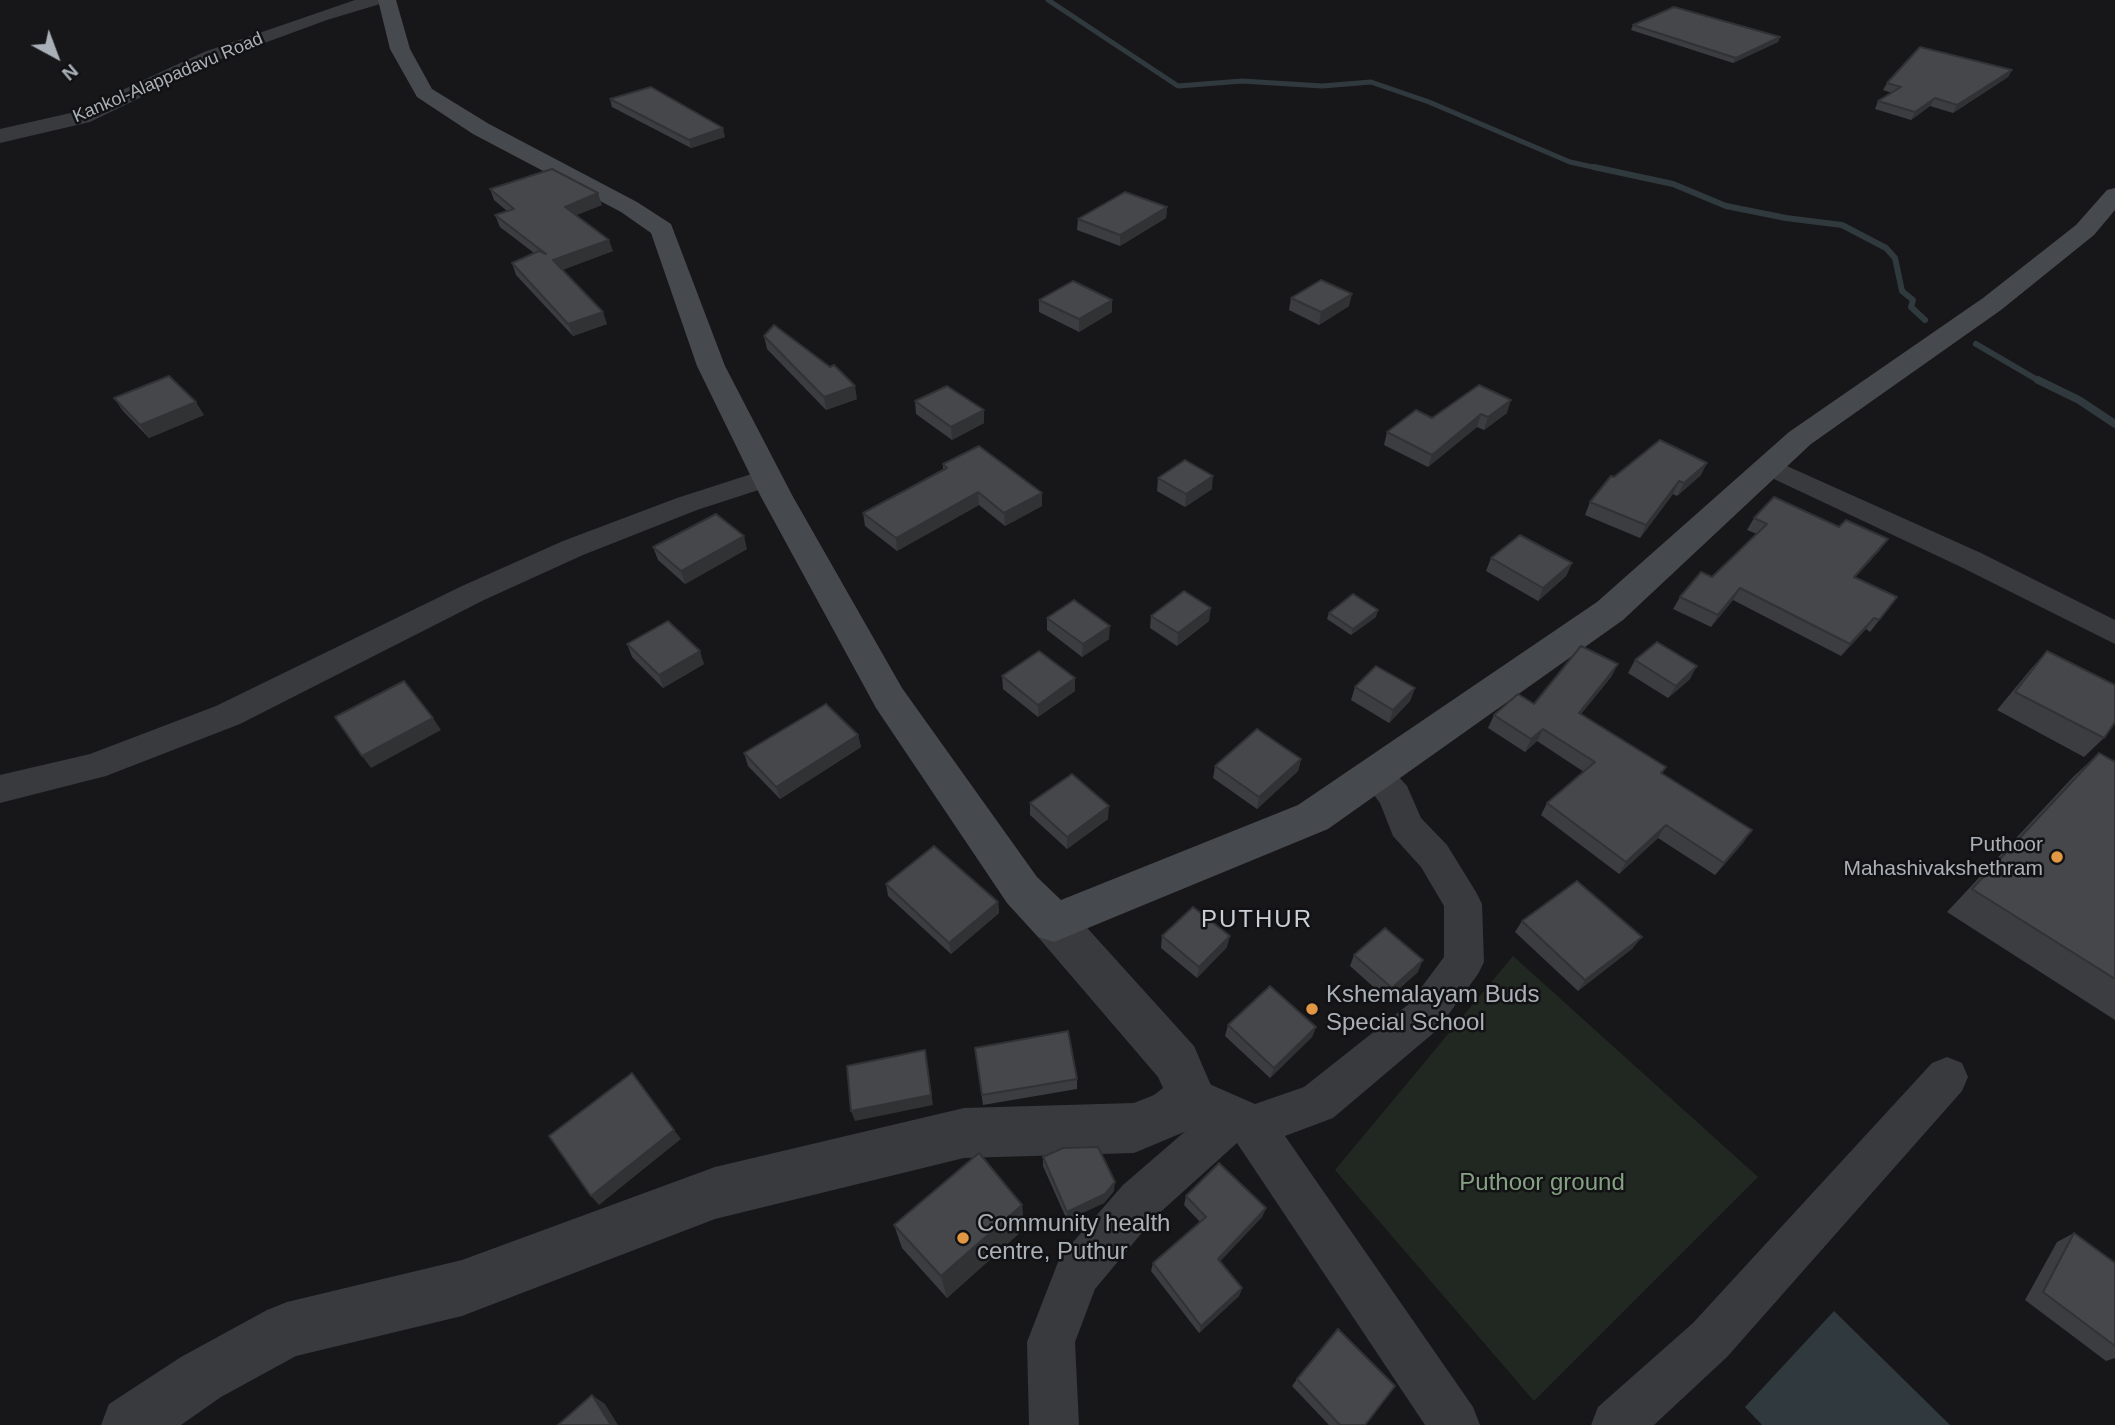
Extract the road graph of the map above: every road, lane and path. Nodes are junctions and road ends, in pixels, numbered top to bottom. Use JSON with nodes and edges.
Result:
{"nodes":[{"id":1,"x":374,"y":0,"type":"edge"},
{"id":2,"x":387,"y":0,"type":"edge"},
{"id":3,"x":0,"y":136,"type":"edge"},
{"id":4,"x":2115,"y":195,"type":"edge"},
{"id":5,"x":1769,"y":466,"type":"junction"},
{"id":6,"x":767,"y":478,"type":"junction"},
{"id":7,"x":2115,"y":633,"type":"edge"},
{"id":8,"x":1375,"y":774,"type":"junction"},
{"id":9,"x":0,"y":789,"type":"edge"},
{"id":10,"x":1054,"y":923,"type":"junction"},
{"id":11,"x":1947,"y":1077,"type":"dead end"},
{"id":12,"x":1226,"y":1113,"type":"junction"},
{"id":13,"x":130,"y":1425,"type":"edge"},
{"id":14,"x":1054,"y":1425,"type":"edge"},
{"id":15,"x":1455,"y":1425,"type":"edge"},
{"id":16,"x":1616,"y":1425,"type":"edge"}],
"edges":[{"from":1,"to":3,"type":"street","name":"Kankol-Alappadavu Road"},
{"from":2,"to":6,"type":"main road"},
{"from":4,"to":5,"type":"main road"},
{"from":5,"to":7,"type":"street"},
{"from":5,"to":8,"type":"main road"},
{"from":6,"to":9,"type":"street"},
{"from":6,"to":10,"type":"main road"},
{"from":8,"to":10,"type":"main road"},
{"from":8,"to":12,"type":"street"},
{"from":10,"to":12,"type":"street"},
{"from":11,"to":16,"type":"street"},
{"from":12,"to":13,"type":"street"},
{"from":12,"to":14,"type":"street"},
{"from":12,"to":15,"type":"street"}]}
